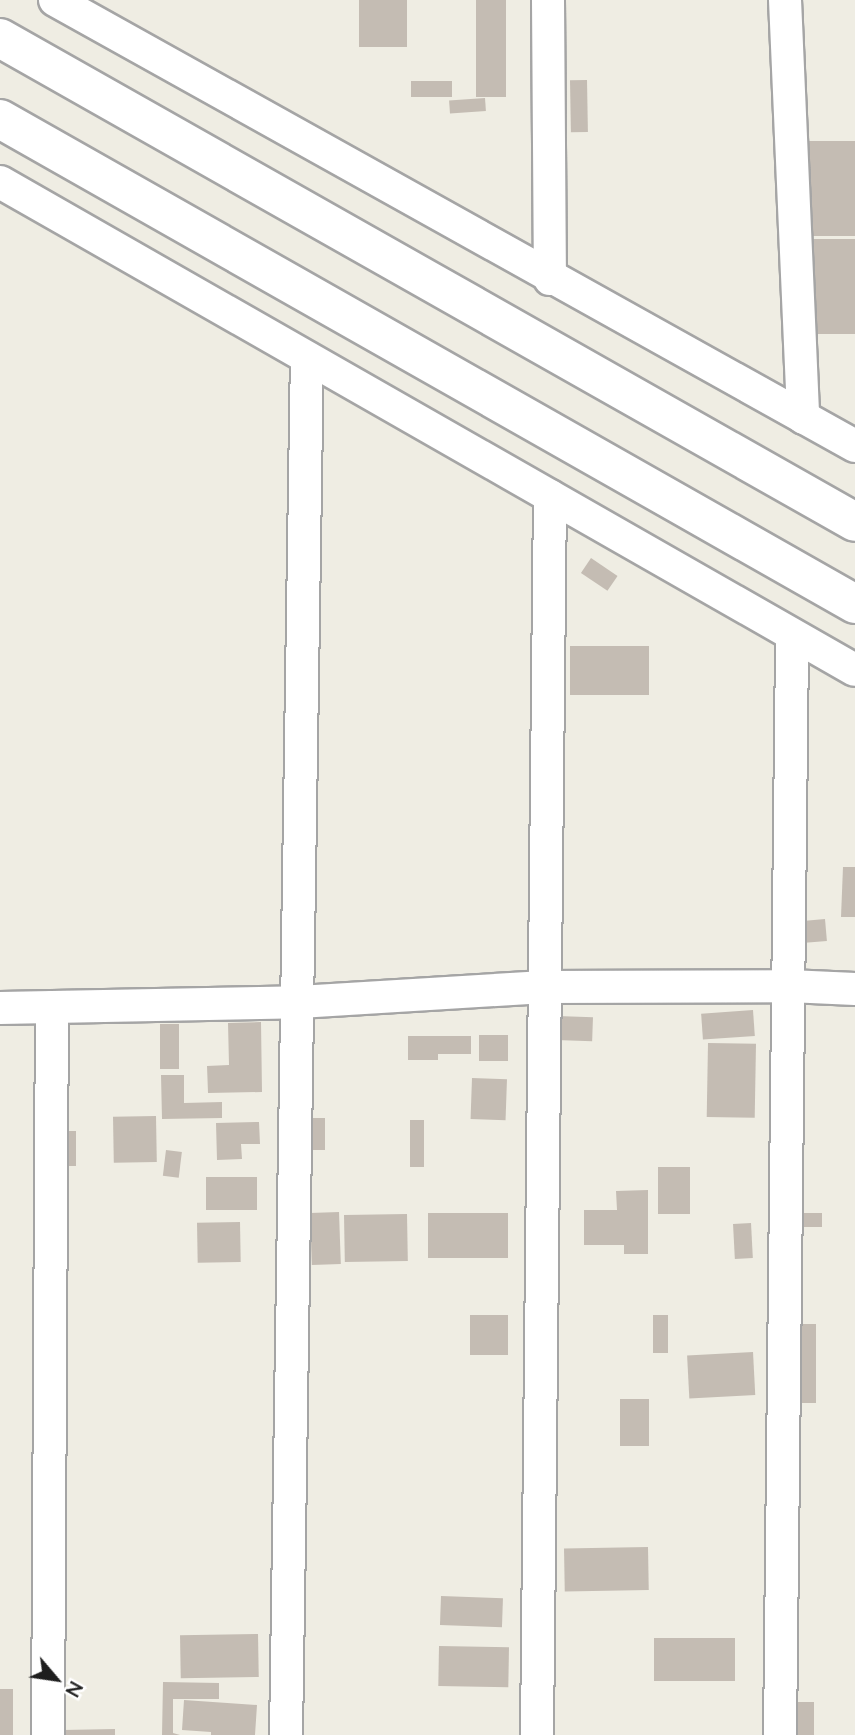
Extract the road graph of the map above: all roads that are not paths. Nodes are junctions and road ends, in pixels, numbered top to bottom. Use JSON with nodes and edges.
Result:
{"nodes":[{"id":1,"x":55,"y":0,"type":"edge"},
{"id":2,"x":548,"y":0,"type":"edge"},
{"id":3,"x":785,"y":0,"type":"edge"},
{"id":4,"x":0,"y":38,"type":"edge"},
{"id":5,"x":0,"y":119,"type":"edge"},
{"id":6,"x":0,"y":182,"type":"edge"},
{"id":7,"x":550,"y":279,"type":"junction"},
{"id":8,"x":307,"y":358,"type":"junction"},
{"id":9,"x":803,"y":418,"type":"junction"},
{"id":10,"x":855,"y":446,"type":"edge"},
{"id":11,"x":550,"y":496,"type":"junction"},
{"id":12,"x":855,"y":522,"type":"edge"},
{"id":13,"x":855,"y":604,"type":"edge"},
{"id":14,"x":792,"y":636,"type":"junction"},
{"id":15,"x":855,"y":670,"type":"edge"},
{"id":16,"x":789,"y":986,"type":"junction"},
{"id":17,"x":545,"y":987,"type":"junction"},
{"id":18,"x":855,"y":989,"type":"edge"},
{"id":19,"x":299,"y":1002,"type":"junction"},
{"id":20,"x":52,"y":1007,"type":"junction"},
{"id":21,"x":0,"y":1008,"type":"edge"},
{"id":22,"x":48,"y":1735,"type":"edge"},
{"id":23,"x":286,"y":1735,"type":"edge"},
{"id":24,"x":537,"y":1735,"type":"edge"},
{"id":25,"x":780,"y":1735,"type":"edge"}],
"edges":[{"from":1,"to":7,"type":"street"},
{"from":2,"to":7,"type":"street"},
{"from":3,"to":9,"type":"street"},
{"from":4,"to":12,"type":"street"},
{"from":5,"to":13,"type":"street"},
{"from":6,"to":8,"type":"street"},
{"from":7,"to":9,"type":"street"},
{"from":8,"to":11,"type":"street"},
{"from":8,"to":19,"type":"street"},
{"from":9,"to":10,"type":"street"},
{"from":11,"to":14,"type":"street"},
{"from":11,"to":17,"type":"street"},
{"from":14,"to":15,"type":"street"},
{"from":14,"to":16,"type":"street"},
{"from":16,"to":17,"type":"street"},
{"from":16,"to":18,"type":"street"},
{"from":16,"to":25,"type":"street"},
{"from":17,"to":19,"type":"street"},
{"from":17,"to":24,"type":"street"},
{"from":19,"to":20,"type":"street"},
{"from":19,"to":23,"type":"street"},
{"from":20,"to":21,"type":"street"},
{"from":20,"to":22,"type":"street"}]}
